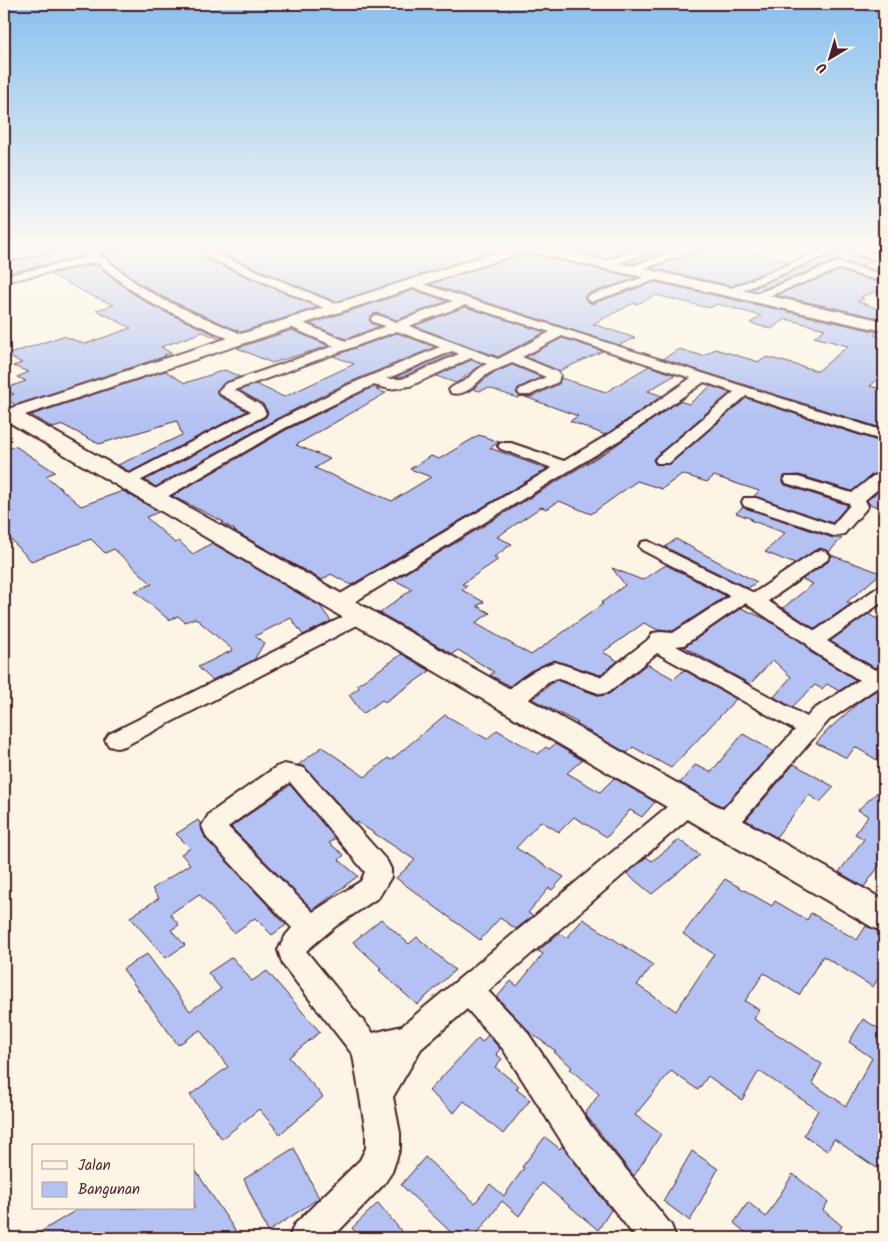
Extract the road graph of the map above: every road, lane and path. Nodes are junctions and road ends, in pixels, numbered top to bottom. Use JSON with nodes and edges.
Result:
{"nodes":[{"id":1,"x":163,"y":304,"type":"edge"},
{"id":2,"x":325,"y":304,"type":"edge"},
{"id":3,"x":353,"y":304,"type":"edge"},
{"id":4,"x":456,"y":304,"type":"edge"},
{"id":5,"x":478,"y":304,"type":"edge"},
{"id":6,"x":787,"y":304,"type":"edge"},
{"id":7,"x":337,"y":309,"type":"junction"},
{"id":8,"x":377,"y":319,"type":"dead end"},
{"id":9,"x":292,"y":323,"type":"junction"},
{"id":10,"x":884,"y":326,"type":"edge"},
{"id":11,"x":397,"y":327,"type":"junction"},
{"id":12,"x":561,"y":332,"type":"junction"},
{"id":13,"x":242,"y":339,"type":"junction"},
{"id":14,"x":346,"y":346,"type":"junction"},
{"id":15,"x":450,"y":347,"type":"junction"},
{"id":16,"x":469,"y":354,"type":"junction"},
{"id":17,"x":506,"y":361,"type":"junction"},
{"id":18,"x":701,"y":378,"type":"junction"},
{"id":19,"x":373,"y":380,"type":"junction"},
{"id":20,"x":456,"y":390,"type":"dead end"},
{"id":21,"x":742,"y":391,"type":"junction"},
{"id":22,"x":525,"y":392,"type":"dead end"},
{"id":23,"x":5,"y":414,"type":"edge"},
{"id":24,"x":884,"y":436,"type":"edge"},
{"id":25,"x":506,"y":446,"type":"dead end"},
{"id":26,"x":663,"y":460,"type":"dead end"},
{"id":27,"x":566,"y":467,"type":"junction"},
{"id":28,"x":884,"y":479,"type":"edge"},
{"id":29,"x":792,"y":480,"type":"dead end"},
{"id":30,"x":126,"y":482,"type":"junction"},
{"id":31,"x":152,"y":498,"type":"junction"},
{"id":32,"x":856,"y":500,"type":"junction"},
{"id":33,"x":750,"y":502,"type":"dead end"},
{"id":34,"x":648,"y":546,"type":"dead end"},
{"id":35,"x":821,"y":556,"type":"dead end"},
{"id":36,"x":884,"y":592,"type":"edge"},
{"id":37,"x":749,"y":598,"type":"junction"},
{"id":38,"x":339,"y":603,"type":"junction"},
{"id":39,"x":362,"y":615,"type":"junction"},
{"id":40,"x":815,"y":640,"type":"junction"},
{"id":41,"x":656,"y":644,"type":"junction"},
{"id":42,"x":880,"y":677,"type":"edge"},
{"id":43,"x":509,"y":703,"type":"junction"},
{"id":44,"x":809,"y":728,"type":"junction"},
{"id":45,"x":117,"y":740,"type":"dead end"},
{"id":46,"x":688,"y":804,"type":"junction"},
{"id":47,"x":724,"y":825,"type":"junction"},
{"id":48,"x":884,"y":917,"type":"edge"},
{"id":49,"x":312,"y":929,"type":"junction"},
{"id":50,"x":467,"y":989,"type":"junction"},
{"id":51,"x":410,"y":1039,"type":"junction"},
{"id":52,"x":367,"y":1049,"type":"junction"},
{"id":53,"x":377,"y":1095,"type":"junction"},
{"id":54,"x":307,"y":1238,"type":"edge"},
{"id":55,"x":658,"y":1238,"type":"edge"}],
"edges":[{"from":1,"to":13,"type":"street"},
{"from":2,"to":7,"type":"street"},
{"from":3,"to":7,"type":"street"},
{"from":4,"to":11,"type":"street"},
{"from":5,"to":12,"type":"street"},
{"from":6,"to":10,"type":"street"},
{"from":7,"to":9,"type":"street"},
{"from":8,"to":11,"type":"street"},
{"from":9,"to":13,"type":"street"},
{"from":9,"to":14,"type":"street"},
{"from":11,"to":14,"type":"street"},
{"from":11,"to":15,"type":"street"},
{"from":12,"to":17,"type":"street"},
{"from":12,"to":18,"type":"street"},
{"from":13,"to":23,"type":"street"},
{"from":14,"to":30,"type":"street"},
{"from":15,"to":16,"type":"street"},
{"from":15,"to":19,"type":"street"},
{"from":16,"to":17,"type":"street"},
{"from":16,"to":19,"type":"street"},
{"from":17,"to":20,"type":"street"},
{"from":17,"to":22,"type":"street"},
{"from":18,"to":21,"type":"street"},
{"from":18,"to":27,"type":"street"},
{"from":19,"to":31,"type":"street"},
{"from":21,"to":24,"type":"street"},
{"from":21,"to":26,"type":"street"},
{"from":23,"to":30,"type":"street"},
{"from":25,"to":27,"type":"street"},
{"from":27,"to":38,"type":"street"},
{"from":28,"to":32,"type":"street"},
{"from":29,"to":32,"type":"street"},
{"from":30,"to":31,"type":"street"},
{"from":31,"to":38,"type":"street"},
{"from":32,"to":33,"type":"street"},
{"from":34,"to":37,"type":"street"},
{"from":35,"to":37,"type":"street"},
{"from":36,"to":40,"type":"street"},
{"from":37,"to":40,"type":"street"},
{"from":37,"to":41,"type":"street"},
{"from":38,"to":39,"type":"street"},
{"from":39,"to":43,"type":"street"},
{"from":39,"to":45,"type":"street"},
{"from":40,"to":42,"type":"street"},
{"from":41,"to":43,"type":"street"},
{"from":41,"to":44,"type":"street"},
{"from":42,"to":44,"type":"street"},
{"from":43,"to":46,"type":"street"},
{"from":44,"to":47,"type":"street"},
{"from":46,"to":47,"type":"street"},
{"from":46,"to":50,"type":"street"},
{"from":47,"to":48,"type":"street"},
{"from":49,"to":49,"type":"street"},
{"from":49,"to":52,"type":"street"},
{"from":50,"to":51,"type":"street"},
{"from":50,"to":55,"type":"street"},
{"from":51,"to":52,"type":"street"},
{"from":51,"to":53,"type":"street"},
{"from":52,"to":53,"type":"street"},
{"from":53,"to":54,"type":"street"}]}
